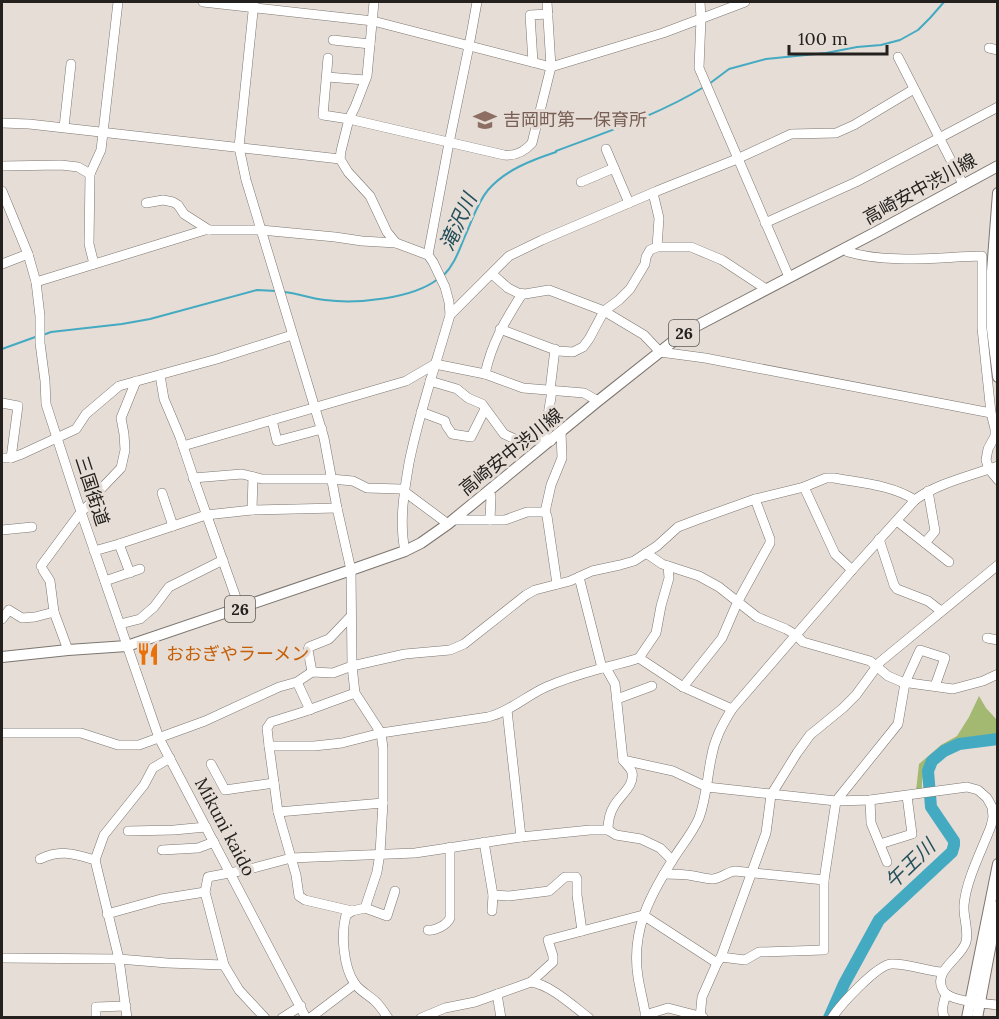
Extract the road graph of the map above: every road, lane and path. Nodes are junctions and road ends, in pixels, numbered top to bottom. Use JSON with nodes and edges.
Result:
{"nodes":[{"id":1,"x":118,"y":2,"type":"edge"},
{"id":2,"x":202,"y":2,"type":"edge"},
{"id":3,"x":374,"y":2,"type":"edge"},
{"id":4,"x":477,"y":2,"type":"edge"},
{"id":5,"x":547,"y":2,"type":"edge"},
{"id":6,"x":700,"y":2,"type":"edge"},
{"id":7,"x":745,"y":2,"type":"edge"},
{"id":8,"x":254,"y":4,"type":"edge"},
{"id":9,"x":548,"y":14,"type":"junction"},
{"id":10,"x":701,"y":18,"type":"junction"},
{"id":11,"x":373,"y":21,"type":"junction"},
{"id":12,"x":333,"y":40,"type":"dead end"},
{"id":13,"x":370,"y":44,"type":"junction"},
{"id":14,"x":469,"y":46,"type":"junction"},
{"id":15,"x":898,"y":57,"type":"dead end"},
{"id":16,"x":328,"y":58,"type":"dead end"},
{"id":17,"x":533,"y":62,"type":"junction"},
{"id":18,"x":71,"y":64,"type":"dead end"},
{"id":19,"x":551,"y":67,"type":"junction"},
{"id":20,"x":327,"y":77,"type":"junction"},
{"id":21,"x":365,"y":80,"type":"junction"},
{"id":22,"x":914,"y":89,"type":"junction"},
{"id":23,"x":998,"y":107,"type":"edge"},
{"id":24,"x":350,"y":119,"type":"junction"},
{"id":25,"x":2,"y":123,"type":"edge"},
{"id":26,"x":64,"y":127,"type":"junction"},
{"id":27,"x":104,"y":132,"type":"junction"},
{"id":28,"x":940,"y":137,"type":"junction"},
{"id":29,"x":449,"y":143,"type":"junction"},
{"id":30,"x":239,"y":147,"type":"junction"},
{"id":31,"x":606,"y":149,"type":"dead end"},
{"id":32,"x":340,"y":159,"type":"junction"},
{"id":33,"x":737,"y":159,"type":"junction"},
{"id":34,"x":2,"y":166,"type":"edge"},
{"id":35,"x":998,"y":166,"type":"edge"},
{"id":36,"x":614,"y":168,"type":"junction"},
{"id":37,"x":90,"y":174,"type":"junction"},
{"id":38,"x":581,"y":182,"type":"dead end"},
{"id":39,"x":963,"y":184,"type":"junction"},
{"id":40,"x":2,"y":190,"type":"edge"},
{"id":41,"x":653,"y":193,"type":"junction"},
{"id":42,"x":998,"y":193,"type":"edge"},
{"id":43,"x":146,"y":203,"type":"dead end"},
{"id":44,"x":629,"y":203,"type":"junction"},
{"id":45,"x":765,"y":223,"type":"junction"},
{"id":46,"x":209,"y":230,"type":"junction"},
{"id":47,"x":261,"y":230,"type":"junction"},
{"id":48,"x":396,"y":243,"type":"junction"},
{"id":49,"x":657,"y":247,"type":"junction"},
{"id":50,"x":845,"y":248,"type":"junction"},
{"id":51,"x":28,"y":254,"type":"junction"},
{"id":52,"x":431,"y":259,"type":"junction"},
{"id":53,"x":2,"y":264,"type":"edge"},
{"id":54,"x":94,"y":264,"type":"junction"},
{"id":55,"x":492,"y":274,"type":"junction"},
{"id":56,"x":789,"y":278,"type":"junction"},
{"id":57,"x":36,"y":282,"type":"junction"},
{"id":58,"x":766,"y":289,"type":"junction"},
{"id":59,"x":522,"y":294,"type":"junction"},
{"id":60,"x":604,"y":311,"type":"junction"},
{"id":61,"x":450,"y":315,"type":"junction"},
{"id":62,"x":500,"y":329,"type":"junction"},
{"id":63,"x":292,"y":335,"type":"junction"},
{"id":64,"x":555,"y":349,"type":"junction"},
{"id":65,"x":660,"y":352,"type":"junction"},
{"id":66,"x":435,"y":364,"type":"junction"},
{"id":67,"x":485,"y":374,"type":"junction"},
{"id":68,"x":160,"y":375,"type":"junction"},
{"id":69,"x":998,"y":377,"type":"edge"},
{"id":70,"x":136,"y":381,"type":"junction"},
{"id":71,"x":430,"y":381,"type":"junction"},
{"id":72,"x":551,"y":390,"type":"junction"},
{"id":73,"x":598,"y":401,"type":"junction"},
{"id":74,"x":2,"y":403,"type":"edge"},
{"id":75,"x":316,"y":408,"type":"junction"},
{"id":76,"x":485,"y":409,"type":"junction"},
{"id":77,"x":421,"y":412,"type":"junction"},
{"id":78,"x":991,"y":413,"type":"junction"},
{"id":79,"x":272,"y":420,"type":"junction"},
{"id":80,"x":322,"y":429,"type":"junction"},
{"id":81,"x":561,"y":432,"type":"junction"},
{"id":82,"x":58,"y":437,"type":"junction"},
{"id":83,"x":547,"y":440,"type":"junction"},
{"id":84,"x":183,"y":446,"type":"junction"},
{"id":85,"x":6,"y":458,"type":"edge"},
{"id":86,"x":993,"y":468,"type":"edge"},
{"id":87,"x":253,"y":477,"type":"junction"},
{"id":88,"x":193,"y":478,"type":"junction"},
{"id":89,"x":332,"y":479,"type":"junction"},
{"id":90,"x":998,"y":480,"type":"edge"},
{"id":91,"x":804,"y":487,"type":"junction"},
{"id":92,"x":404,"y":490,"type":"junction"},
{"id":93,"x":928,"y":491,"type":"junction"},
{"id":94,"x":488,"y":492,"type":"junction"},
{"id":95,"x":162,"y":493,"type":"dead end"},
{"id":96,"x":755,"y":499,"type":"junction"},
{"id":97,"x":915,"y":500,"type":"junction"},
{"id":98,"x":337,"y":508,"type":"junction"},
{"id":99,"x":252,"y":510,"type":"junction"},
{"id":100,"x":81,"y":512,"type":"junction"},
{"id":101,"x":545,"y":512,"type":"junction"},
{"id":102,"x":206,"y":515,"type":"junction"},
{"id":103,"x":490,"y":520,"type":"junction"},
{"id":104,"x":897,"y":520,"type":"junction"},
{"id":105,"x":451,"y":522,"type":"junction"},
{"id":106,"x":173,"y":526,"type":"junction"},
{"id":107,"x":33,"y":527,"type":"dead end"},
{"id":108,"x":2,"y":530,"type":"edge"},
{"id":109,"x":879,"y":539,"type":"junction"},
{"id":110,"x":925,"y":543,"type":"junction"},
{"id":111,"x":119,"y":544,"type":"junction"},
{"id":112,"x":94,"y":551,"type":"junction"},
{"id":113,"x":405,"y":551,"type":"junction"},
{"id":114,"x":646,"y":553,"type":"junction"},
{"id":115,"x":222,"y":560,"type":"junction"},
{"id":116,"x":949,"y":562,"type":"dead end"},
{"id":117,"x":998,"y":565,"type":"edge"},
{"id":118,"x":668,"y":566,"type":"junction"},
{"id":119,"x":140,"y":569,"type":"dead end"},
{"id":120,"x":351,"y":570,"type":"junction"},
{"id":121,"x":852,"y":570,"type":"junction"},
{"id":122,"x":130,"y":573,"type":"junction"},
{"id":123,"x":579,"y":577,"type":"junction"},
{"id":124,"x":105,"y":581,"type":"junction"},
{"id":125,"x":557,"y":584,"type":"junction"},
{"id":126,"x":738,"y":601,"type":"junction"},
{"id":127,"x":240,"y":609,"type":"junction"},
{"id":128,"x":941,"y":611,"type":"junction"},
{"id":129,"x":54,"y":612,"type":"junction"},
{"id":130,"x":351,"y":616,"type":"junction"},
{"id":131,"x":2,"y":619,"type":"edge"},
{"id":132,"x":120,"y":624,"type":"junction"},
{"id":133,"x":796,"y":635,"type":"junction"},
{"id":134,"x":987,"y":638,"type":"dead end"},
{"id":135,"x":998,"y":640,"type":"edge"},
{"id":136,"x":127,"y":646,"type":"junction"},
{"id":137,"x":68,"y":650,"type":"junction"},
{"id":138,"x":2,"y":657,"type":"edge"},
{"id":139,"x":639,"y":658,"type":"junction"},
{"id":140,"x":352,"y":666,"type":"junction"},
{"id":141,"x":877,"y":666,"type":"junction"},
{"id":142,"x":604,"y":668,"type":"junction"},
{"id":143,"x":312,"y":672,"type":"junction"},
{"id":144,"x":998,"y":675,"type":"edge"},
{"id":145,"x":297,"y":682,"type":"junction"},
{"id":146,"x":905,"y":683,"type":"junction"},
{"id":147,"x":652,"y":686,"type":"dead end"},
{"id":148,"x":935,"y":686,"type":"junction"},
{"id":149,"x":683,"y":687,"type":"junction"},
{"id":150,"x":355,"y":693,"type":"junction"},
{"id":151,"x":617,"y":699,"type":"junction"},
{"id":152,"x":732,"y":709,"type":"junction"},
{"id":153,"x":310,"y":710,"type":"junction"},
{"id":154,"x":507,"y":710,"type":"junction"},
{"id":155,"x":2,"y":733,"type":"edge"},
{"id":156,"x":381,"y":733,"type":"junction"},
{"id":157,"x":159,"y":738,"type":"junction"},
{"id":158,"x":269,"y":746,"type":"junction"},
{"id":159,"x":170,"y":758,"type":"junction"},
{"id":160,"x":623,"y":760,"type":"junction"},
{"id":161,"x":211,"y":764,"type":"dead end"},
{"id":162,"x":274,"y":783,"type":"junction"},
{"id":163,"x":707,"y":787,"type":"junction"},
{"id":164,"x":771,"y":795,"type":"junction"},
{"id":165,"x":907,"y":796,"type":"junction"},
{"id":166,"x":870,"y":800,"type":"junction"},
{"id":167,"x":836,"y":801,"type":"junction"},
{"id":168,"x":383,"y":803,"type":"junction"},
{"id":169,"x":278,"y":812,"type":"junction"},
{"id":170,"x":206,"y":827,"type":"junction"},
{"id":171,"x":608,"y":830,"type":"junction"},
{"id":172,"x":128,"y":831,"type":"dead end"},
{"id":173,"x":521,"y":837,"type":"junction"},
{"id":174,"x":214,"y":842,"type":"junction"},
{"id":175,"x":484,"y":842,"type":"junction"},
{"id":176,"x":880,"y":844,"type":"junction"},
{"id":177,"x":450,"y":847,"type":"junction"},
{"id":178,"x":162,"y":850,"type":"dead end"},
{"id":179,"x":380,"y":854,"type":"junction"},
{"id":180,"x":291,"y":858,"type":"junction"},
{"id":181,"x":40,"y":859,"type":"dead end"},
{"id":182,"x":95,"y":860,"type":"junction"},
{"id":183,"x":672,"y":860,"type":"junction"},
{"id":184,"x":887,"y":862,"type":"dead end"},
{"id":185,"x":998,"y":864,"type":"edge"},
{"id":186,"x":230,"y":873,"type":"junction"},
{"id":187,"x":752,"y":873,"type":"junction"},
{"id":188,"x":664,"y":874,"type":"junction"},
{"id":189,"x":824,"y":880,"type":"junction"},
{"id":190,"x":395,"y":891,"type":"dead end"},
{"id":191,"x":205,"y":892,"type":"junction"},
{"id":192,"x":493,"y":895,"type":"junction"},
{"id":193,"x":998,"y":906,"type":"edge"},
{"id":194,"x":365,"y":908,"type":"junction"},
{"id":195,"x":352,"y":910,"type":"junction"},
{"id":196,"x":492,"y":911,"type":"dead end"},
{"id":197,"x":108,"y":914,"type":"junction"},
{"id":198,"x":643,"y":915,"type":"junction"},
{"id":199,"x":428,"y":930,"type":"dead end"},
{"id":200,"x":582,"y":931,"type":"junction"},
{"id":201,"x":2,"y":958,"type":"edge"},
{"id":202,"x":119,"y":959,"type":"junction"},
{"id":203,"x":719,"y":960,"type":"junction"},
{"id":204,"x":224,"y":965,"type":"junction"},
{"id":205,"x":942,"y":972,"type":"junction"},
{"id":206,"x":531,"y":982,"type":"junction"},
{"id":207,"x":355,"y":984,"type":"junction"},
{"id":208,"x":497,"y":994,"type":"junction"},
{"id":209,"x":946,"y":994,"type":"junction"},
{"id":210,"x":975,"y":1002,"type":"junction"},
{"id":211,"x":998,"y":1005,"type":"edge"},
{"id":212,"x":126,"y":1006,"type":"junction"},
{"id":213,"x":301,"y":1006,"type":"junction"},
{"id":214,"x":645,"y":1016,"type":"edge"},
{"id":215,"x":96,"y":1017,"type":"edge"},
{"id":216,"x":127,"y":1017,"type":"edge"},
{"id":217,"x":265,"y":1017,"type":"edge"},
{"id":218,"x":282,"y":1017,"type":"edge"},
{"id":219,"x":308,"y":1017,"type":"edge"},
{"id":220,"x":387,"y":1017,"type":"edge"},
{"id":221,"x":420,"y":1017,"type":"edge"},
{"id":222,"x":501,"y":1017,"type":"edge"},
{"id":223,"x":589,"y":1017,"type":"edge"},
{"id":224,"x":701,"y":1017,"type":"edge"},
{"id":225,"x":832,"y":1017,"type":"edge"},
{"id":226,"x":945,"y":1017,"type":"edge"},
{"id":227,"x":967,"y":1017,"type":"edge"},
{"id":228,"x":976,"y":1017,"type":"edge"}],
"edges":[{"from":1,"to":27,"type":"street"},
{"from":2,"to":8,"type":"street"},
{"from":3,"to":11,"type":"street"},
{"from":4,"to":14,"type":"street"},
{"from":5,"to":9,"type":"street"},
{"from":6,"to":10,"type":"street"},
{"from":7,"to":10,"type":"street"},
{"from":8,"to":11,"type":"street"},
{"from":8,"to":30,"type":"street"},
{"from":9,"to":17,"type":"street"},
{"from":9,"to":19,"type":"street"},
{"from":10,"to":19,"type":"street"},
{"from":10,"to":33,"type":"street"},
{"from":11,"to":13,"type":"street"},
{"from":11,"to":14,"type":"street"},
{"from":12,"to":13,"type":"street"},
{"from":13,"to":21,"type":"street"},
{"from":14,"to":17,"type":"street"},
{"from":14,"to":29,"type":"street"},
{"from":15,"to":22,"type":"street"},
{"from":16,"to":20,"type":"street"},
{"from":17,"to":19,"type":"street"},
{"from":18,"to":26,"type":"street"},
{"from":19,"to":29,"type":"street"},
{"from":20,"to":21,"type":"street"},
{"from":20,"to":24,"type":"street"},
{"from":21,"to":24,"type":"street"},
{"from":22,"to":28,"type":"street"},
{"from":22,"to":33,"type":"street"},
{"from":23,"to":28,"type":"street"},
{"from":24,"to":29,"type":"street"},
{"from":24,"to":32,"type":"street"},
{"from":25,"to":26,"type":"street"},
{"from":26,"to":27,"type":"street"},
{"from":27,"to":30,"type":"street"},
{"from":27,"to":37,"type":"street"},
{"from":28,"to":39,"type":"street"},
{"from":28,"to":45,"type":"street"},
{"from":29,"to":52,"type":"street"},
{"from":30,"to":32,"type":"street"},
{"from":30,"to":47,"type":"street"},
{"from":31,"to":36,"type":"street"},
{"from":32,"to":48,"type":"street"},
{"from":33,"to":41,"type":"street"},
{"from":33,"to":45,"type":"street"},
{"from":34,"to":37,"type":"street"},
{"from":35,"to":39,"type":"main road","name":"高崎安中渋川線","number":"26"},
{"from":36,"to":38,"type":"street"},
{"from":36,"to":44,"type":"street"},
{"from":37,"to":54,"type":"street"},
{"from":39,"to":50,"type":"main road","name":"高崎安中渋川線","number":"26"},
{"from":40,"to":51,"type":"street"},
{"from":41,"to":44,"type":"street"},
{"from":41,"to":49,"type":"street"},
{"from":42,"to":69,"type":"main road"},
{"from":43,"to":46,"type":"street"},
{"from":44,"to":55,"type":"street"},
{"from":45,"to":56,"type":"street"},
{"from":46,"to":47,"type":"street"},
{"from":46,"to":54,"type":"street"},
{"from":47,"to":48,"type":"street"},
{"from":47,"to":63,"type":"street"},
{"from":48,"to":52,"type":"street"},
{"from":49,"to":58,"type":"street"},
{"from":49,"to":60,"type":"street"},
{"from":50,"to":56,"type":"main road","name":"高崎安中渋川線","number":"26"},
{"from":50,"to":78,"type":"street"},
{"from":51,"to":53,"type":"street"},
{"from":51,"to":57,"type":"street"},
{"from":52,"to":61,"type":"street"},
{"from":54,"to":57,"type":"street"},
{"from":55,"to":59,"type":"street"},
{"from":55,"to":61,"type":"street"},
{"from":56,"to":58,"type":"main road","name":"高崎安中渋川線","number":"26"},
{"from":57,"to":82,"type":"street","name":"三国街道"},
{"from":58,"to":65,"type":"main road","name":"高崎安中渋川線","number":"26"},
{"from":59,"to":60,"type":"street"},
{"from":59,"to":62,"type":"street"},
{"from":60,"to":64,"type":"street"},
{"from":60,"to":65,"type":"street"},
{"from":61,"to":66,"type":"street"},
{"from":62,"to":64,"type":"street"},
{"from":62,"to":67,"type":"street"},
{"from":63,"to":68,"type":"street"},
{"from":63,"to":75,"type":"street"},
{"from":64,"to":72,"type":"street"},
{"from":65,"to":73,"type":"main road","name":"高崎安中渋川線","number":"26"},
{"from":65,"to":78,"type":"street"},
{"from":66,"to":67,"type":"street"},
{"from":66,"to":71,"type":"street"},
{"from":66,"to":75,"type":"street"},
{"from":67,"to":72,"type":"street"},
{"from":68,"to":70,"type":"street"},
{"from":68,"to":84,"type":"street"},
{"from":70,"to":82,"type":"street"},
{"from":70,"to":100,"type":"street"},
{"from":71,"to":76,"type":"street"},
{"from":71,"to":77,"type":"street"},
{"from":72,"to":73,"type":"street"},
{"from":72,"to":83,"type":"street"},
{"from":73,"to":81,"type":"main road","name":"高崎安中渋川線","number":"26"},
{"from":74,"to":85,"type":"street"},
{"from":75,"to":79,"type":"street"},
{"from":75,"to":80,"type":"street"},
{"from":76,"to":77,"type":"street"},
{"from":76,"to":83,"type":"street"},
{"from":77,"to":92,"type":"street"},
{"from":78,"to":86,"type":"street"},
{"from":79,"to":80,"type":"street"},
{"from":79,"to":84,"type":"street"},
{"from":80,"to":89,"type":"street"},
{"from":81,"to":83,"type":"main road","name":"高崎安中渋川線","number":"26"},
{"from":81,"to":101,"type":"street"},
{"from":82,"to":85,"type":"street"},
{"from":82,"to":100,"type":"street","name":"三国街道"},
{"from":83,"to":94,"type":"main road","name":"高崎安中渋川線","number":"26"},
{"from":84,"to":88,"type":"street"},
{"from":86,"to":90,"type":"street"},
{"from":86,"to":93,"type":"street"},
{"from":87,"to":88,"type":"street"},
{"from":87,"to":89,"type":"street"},
{"from":87,"to":99,"type":"street"},
{"from":88,"to":102,"type":"street"},
{"from":89,"to":92,"type":"street"},
{"from":89,"to":98,"type":"street"},
{"from":91,"to":96,"type":"street"},
{"from":91,"to":97,"type":"street"},
{"from":91,"to":121,"type":"street"},
{"from":92,"to":105,"type":"street"},
{"from":92,"to":113,"type":"street"},
{"from":93,"to":97,"type":"street"},
{"from":93,"to":110,"type":"street"},
{"from":94,"to":103,"type":"street"},
{"from":94,"to":105,"type":"main road","name":"高崎安中渋川線","number":"26"},
{"from":95,"to":106,"type":"street"},
{"from":96,"to":114,"type":"street"},
{"from":96,"to":126,"type":"street"},
{"from":97,"to":104,"type":"street"},
{"from":98,"to":99,"type":"street"},
{"from":98,"to":120,"type":"street"},
{"from":99,"to":102,"type":"street"},
{"from":100,"to":112,"type":"street","name":"三国街道"},
{"from":100,"to":129,"type":"street"},
{"from":101,"to":103,"type":"street"},
{"from":101,"to":125,"type":"street"},
{"from":102,"to":106,"type":"street"},
{"from":102,"to":115,"type":"street"},
{"from":103,"to":105,"type":"street"},
{"from":104,"to":109,"type":"street"},
{"from":104,"to":110,"type":"street"},
{"from":105,"to":113,"type":"main road","name":"高崎安中渋川線","number":"26"},
{"from":106,"to":111,"type":"street"},
{"from":107,"to":108,"type":"street"},
{"from":109,"to":121,"type":"street"},
{"from":109,"to":128,"type":"street"},
{"from":110,"to":116,"type":"street"},
{"from":111,"to":112,"type":"street"},
{"from":111,"to":122,"type":"street"},
{"from":112,"to":124,"type":"street","name":"三国街道"},
{"from":113,"to":120,"type":"main road","name":"高崎安中渋川線","number":"26"},
{"from":114,"to":118,"type":"street"},
{"from":114,"to":123,"type":"street"},
{"from":115,"to":127,"type":"street"},
{"from":115,"to":132,"type":"street"},
{"from":117,"to":128,"type":"street"},
{"from":118,"to":126,"type":"street"},
{"from":118,"to":139,"type":"street"},
{"from":119,"to":122,"type":"street"},
{"from":120,"to":127,"type":"main road","name":"高崎安中渋川線","number":"26"},
{"from":120,"to":130,"type":"street"},
{"from":121,"to":133,"type":"street"},
{"from":122,"to":124,"type":"street"},
{"from":123,"to":125,"type":"street"},
{"from":123,"to":142,"type":"street"},
{"from":124,"to":132,"type":"street","name":"三国街道"},
{"from":125,"to":140,"type":"street"},
{"from":126,"to":133,"type":"street"},
{"from":126,"to":149,"type":"street"},
{"from":127,"to":136,"type":"main road","name":"高崎安中渋川線","number":"26"},
{"from":128,"to":141,"type":"street"},
{"from":129,"to":131,"type":"street"},
{"from":129,"to":137,"type":"street"},
{"from":130,"to":140,"type":"street"},
{"from":130,"to":143,"type":"street"},
{"from":132,"to":136,"type":"street","name":"三国街道"},
{"from":133,"to":141,"type":"street"},
{"from":133,"to":152,"type":"street"},
{"from":134,"to":135,"type":"street"},
{"from":136,"to":137,"type":"main road","name":"高崎安中渋川線","number":"26"},
{"from":136,"to":157,"type":"street","name":"Mikuni kaido"},
{"from":137,"to":138,"type":"main road","name":"高崎安中渋川線","number":"26"},
{"from":139,"to":142,"type":"street"},
{"from":139,"to":149,"type":"street"},
{"from":140,"to":143,"type":"street"},
{"from":140,"to":150,"type":"street"},
{"from":141,"to":146,"type":"street"},
{"from":141,"to":164,"type":"street"},
{"from":142,"to":151,"type":"street"},
{"from":142,"to":154,"type":"street"},
{"from":143,"to":145,"type":"street"},
{"from":144,"to":148,"type":"street"},
{"from":145,"to":153,"type":"street"},
{"from":145,"to":157,"type":"street"},
{"from":146,"to":148,"type":"street"},
{"from":146,"to":148,"type":"street"},
{"from":146,"to":167,"type":"street"},
{"from":147,"to":151,"type":"street"},
{"from":149,"to":152,"type":"street"},
{"from":150,"to":153,"type":"street"},
{"from":150,"to":156,"type":"street"},
{"from":151,"to":160,"type":"street"},
{"from":152,"to":163,"type":"street"},
{"from":153,"to":158,"type":"street"},
{"from":154,"to":156,"type":"street"},
{"from":154,"to":173,"type":"street"},
{"from":155,"to":157,"type":"street"},
{"from":156,"to":158,"type":"street"},
{"from":156,"to":168,"type":"street"},
{"from":157,"to":159,"type":"street","name":"Mikuni kaido"},
{"from":158,"to":162,"type":"street"},
{"from":159,"to":170,"type":"street","name":"Mikuni kaido"},
{"from":159,"to":182,"type":"street"},
{"from":160,"to":163,"type":"street"},
{"from":160,"to":171,"type":"street"},
{"from":161,"to":162,"type":"street"},
{"from":162,"to":169,"type":"street"},
{"from":163,"to":164,"type":"street"},
{"from":163,"to":183,"type":"street"},
{"from":164,"to":167,"type":"street"},
{"from":164,"to":187,"type":"street"},
{"from":165,"to":166,"type":"street"},
{"from":165,"to":176,"type":"street"},
{"from":165,"to":205,"type":"street"},
{"from":166,"to":167,"type":"street"},
{"from":166,"to":176,"type":"street"},
{"from":167,"to":189,"type":"street"},
{"from":168,"to":169,"type":"street"},
{"from":168,"to":179,"type":"street"},
{"from":169,"to":180,"type":"street"},
{"from":170,"to":172,"type":"street"},
{"from":170,"to":174,"type":"street","name":"Mikuni kaido"},
{"from":171,"to":173,"type":"street"},
{"from":171,"to":183,"type":"street"},
{"from":173,"to":175,"type":"street"},
{"from":174,"to":178,"type":"street"},
{"from":174,"to":186,"type":"street","name":"Mikuni kaido"},
{"from":175,"to":177,"type":"street"},
{"from":175,"to":192,"type":"street"},
{"from":176,"to":184,"type":"street"},
{"from":177,"to":179,"type":"street"},
{"from":177,"to":199,"type":"street"},
{"from":179,"to":180,"type":"street"},
{"from":179,"to":194,"type":"street"},
{"from":180,"to":186,"type":"street"},
{"from":180,"to":195,"type":"street"},
{"from":181,"to":182,"type":"street"},
{"from":182,"to":197,"type":"street"},
{"from":183,"to":188,"type":"street"},
{"from":185,"to":210,"type":"main road"},
{"from":186,"to":191,"type":"street"},
{"from":186,"to":213,"type":"street","name":"Mikuni kaido"},
{"from":187,"to":188,"type":"street"},
{"from":187,"to":189,"type":"street"},
{"from":187,"to":203,"type":"street"},
{"from":188,"to":198,"type":"street"},
{"from":189,"to":203,"type":"street"},
{"from":190,"to":194,"type":"street"},
{"from":191,"to":197,"type":"street"},
{"from":191,"to":204,"type":"street"},
{"from":192,"to":196,"type":"street"},
{"from":192,"to":200,"type":"street"},
{"from":193,"to":210,"type":"main road"},
{"from":194,"to":195,"type":"street"},
{"from":195,"to":207,"type":"street"},
{"from":197,"to":202,"type":"street"},
{"from":198,"to":200,"type":"street"},
{"from":198,"to":203,"type":"street"},
{"from":198,"to":214,"type":"street"},
{"from":200,"to":206,"type":"street"},
{"from":201,"to":202,"type":"street"},
{"from":202,"to":204,"type":"street"},
{"from":202,"to":212,"type":"street"},
{"from":203,"to":224,"type":"street"},
{"from":204,"to":217,"type":"street"},
{"from":205,"to":209,"type":"street"},
{"from":205,"to":225,"type":"street"},
{"from":206,"to":208,"type":"street"},
{"from":206,"to":223,"type":"street"},
{"from":207,"to":219,"type":"street"},
{"from":207,"to":220,"type":"street"},
{"from":208,"to":221,"type":"street"},
{"from":208,"to":222,"type":"street"},
{"from":209,"to":210,"type":"street"},
{"from":209,"to":226,"type":"street"},
{"from":210,"to":211,"type":"street"},
{"from":210,"to":227,"type":"main road"},
{"from":210,"to":228,"type":"main road"},
{"from":212,"to":215,"type":"street"},
{"from":212,"to":216,"type":"street"},
{"from":213,"to":218,"type":"street"},
{"from":213,"to":219,"type":"street","name":"Mikuni kaido"},
{"from":214,"to":224,"type":"street"}]}
